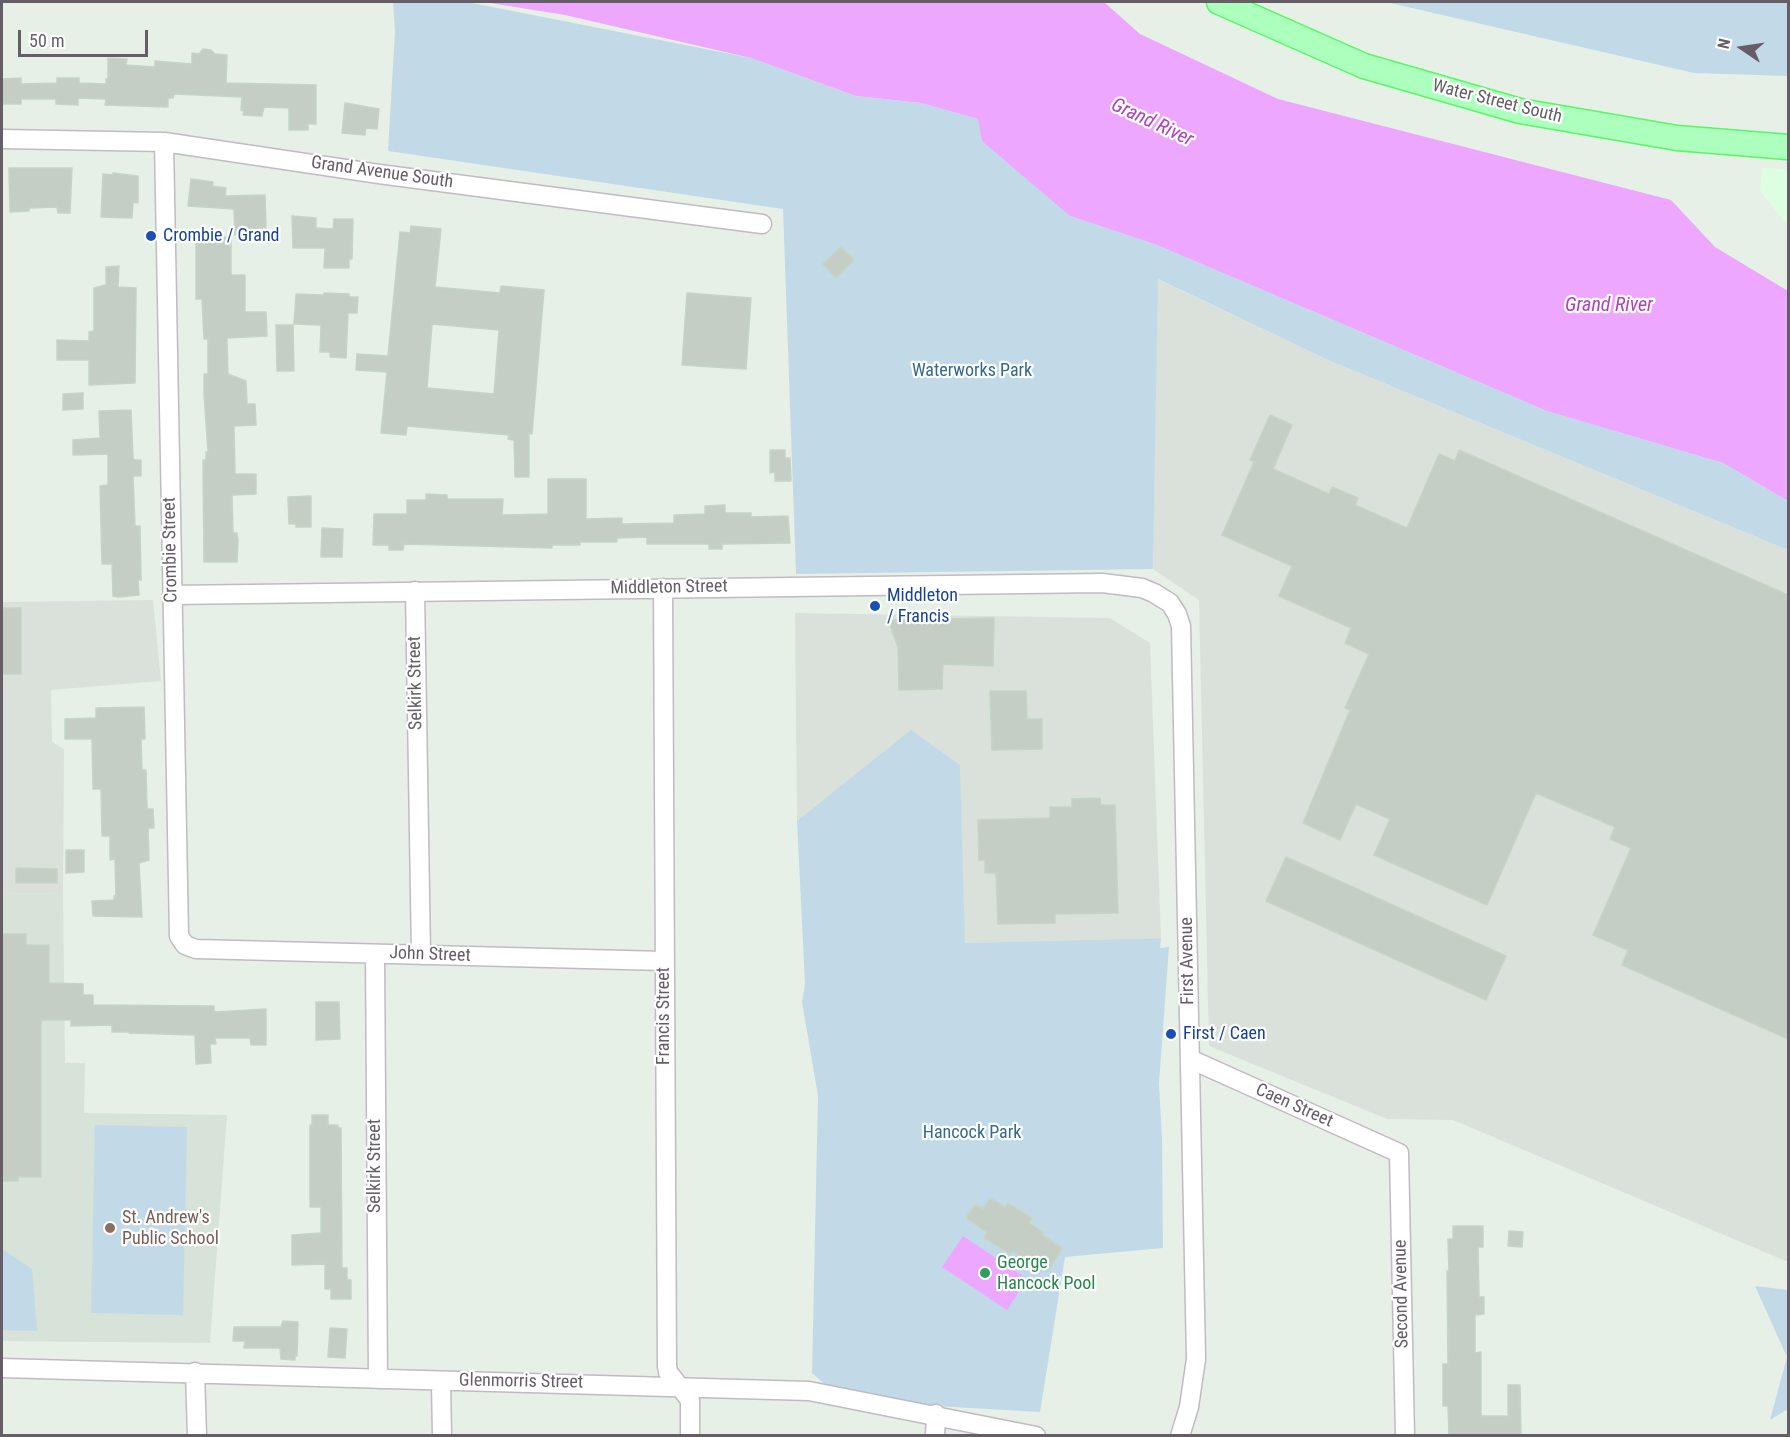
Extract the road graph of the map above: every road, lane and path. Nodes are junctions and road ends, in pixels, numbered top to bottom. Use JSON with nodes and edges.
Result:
{"nodes":[{"id":1,"x":1219,"y":2,"type":"edge"},
{"id":2,"x":2,"y":139,"type":"edge"},
{"id":3,"x":164,"y":142,"type":"junction"},
{"id":4,"x":1788,"y":147,"type":"edge"},
{"id":5,"x":762,"y":224,"type":"dead end"},
{"id":6,"x":663,"y":588,"type":"junction"},
{"id":7,"x":415,"y":591,"type":"junction"},
{"id":8,"x":172,"y":595,"type":"junction"},
{"id":9,"x":1163,"y":598,"type":"joint"},
{"id":10,"x":196,"y":949,"type":"joint"},
{"id":11,"x":375,"y":954,"type":"junction"},
{"id":12,"x":421,"y":955,"type":"junction"},
{"id":13,"x":664,"y":961,"type":"junction"},
{"id":14,"x":1190,"y":1059,"type":"junction"},
{"id":15,"x":1399,"y":1153,"type":"joint"},
{"id":16,"x":2,"y":1368,"type":"edge"},
{"id":17,"x":195,"y":1372,"type":"junction"},
{"id":18,"x":378,"y":1379,"type":"junction"},
{"id":19,"x":441,"y":1381,"type":"junction"},
{"id":20,"x":678,"y":1386,"type":"junction"},
{"id":21,"x":936,"y":1414,"type":"junction"},
{"id":22,"x":196,"y":1436,"type":"edge"},
{"id":23,"x":442,"y":1436,"type":"edge"},
{"id":24,"x":690,"y":1436,"type":"edge"},
{"id":25,"x":934,"y":1436,"type":"edge"},
{"id":26,"x":1036,"y":1436,"type":"edge"},
{"id":27,"x":1180,"y":1436,"type":"edge"},
{"id":28,"x":1405,"y":1436,"type":"edge"}],
"edges":[{"from":1,"to":4,"type":"main road","name":"Water Street South"},
{"from":2,"to":3,"type":"street","name":"Grand Avenue South"},
{"from":3,"to":5,"type":"street","name":"Grand Avenue South"},
{"from":3,"to":8,"type":"street","name":"Crombie Street"},
{"from":6,"to":7,"type":"street","name":"Middleton Street"},
{"from":6,"to":9,"type":"street","name":"Middleton Street"},
{"from":6,"to":13,"type":"street","name":"Francis Street"},
{"from":7,"to":8,"type":"street","name":"Middleton Street"},
{"from":7,"to":12,"type":"street","name":"Selkirk Street"},
{"from":8,"to":10,"type":"street","name":"Crombie Street"},
{"from":9,"to":14,"type":"street","name":"First Avenue"},
{"from":10,"to":11,"type":"street","name":"John Street"},
{"from":11,"to":12,"type":"street","name":"John Street"},
{"from":11,"to":18,"type":"street","name":"Selkirk Street"},
{"from":12,"to":13,"type":"street","name":"John Street"},
{"from":13,"to":20,"type":"street","name":"Francis Street"},
{"from":14,"to":15,"type":"street","name":"Caen Street"},
{"from":14,"to":27,"type":"street","name":"First Avenue"},
{"from":15,"to":28,"type":"street","name":"Second Avenue"},
{"from":16,"to":17,"type":"street","name":"Glenmorris Street"},
{"from":17,"to":18,"type":"street","name":"Glenmorris Street"},
{"from":17,"to":22,"type":"street"},
{"from":18,"to":19,"type":"street","name":"Glenmorris Street"},
{"from":19,"to":20,"type":"street","name":"Glenmorris Street"},
{"from":19,"to":23,"type":"street"},
{"from":20,"to":21,"type":"street","name":"Glenmorris Street"},
{"from":20,"to":24,"type":"street","name":"Francis Street"},
{"from":21,"to":25,"type":"street"},
{"from":21,"to":26,"type":"street","name":"Glenmorris Street"}]}
